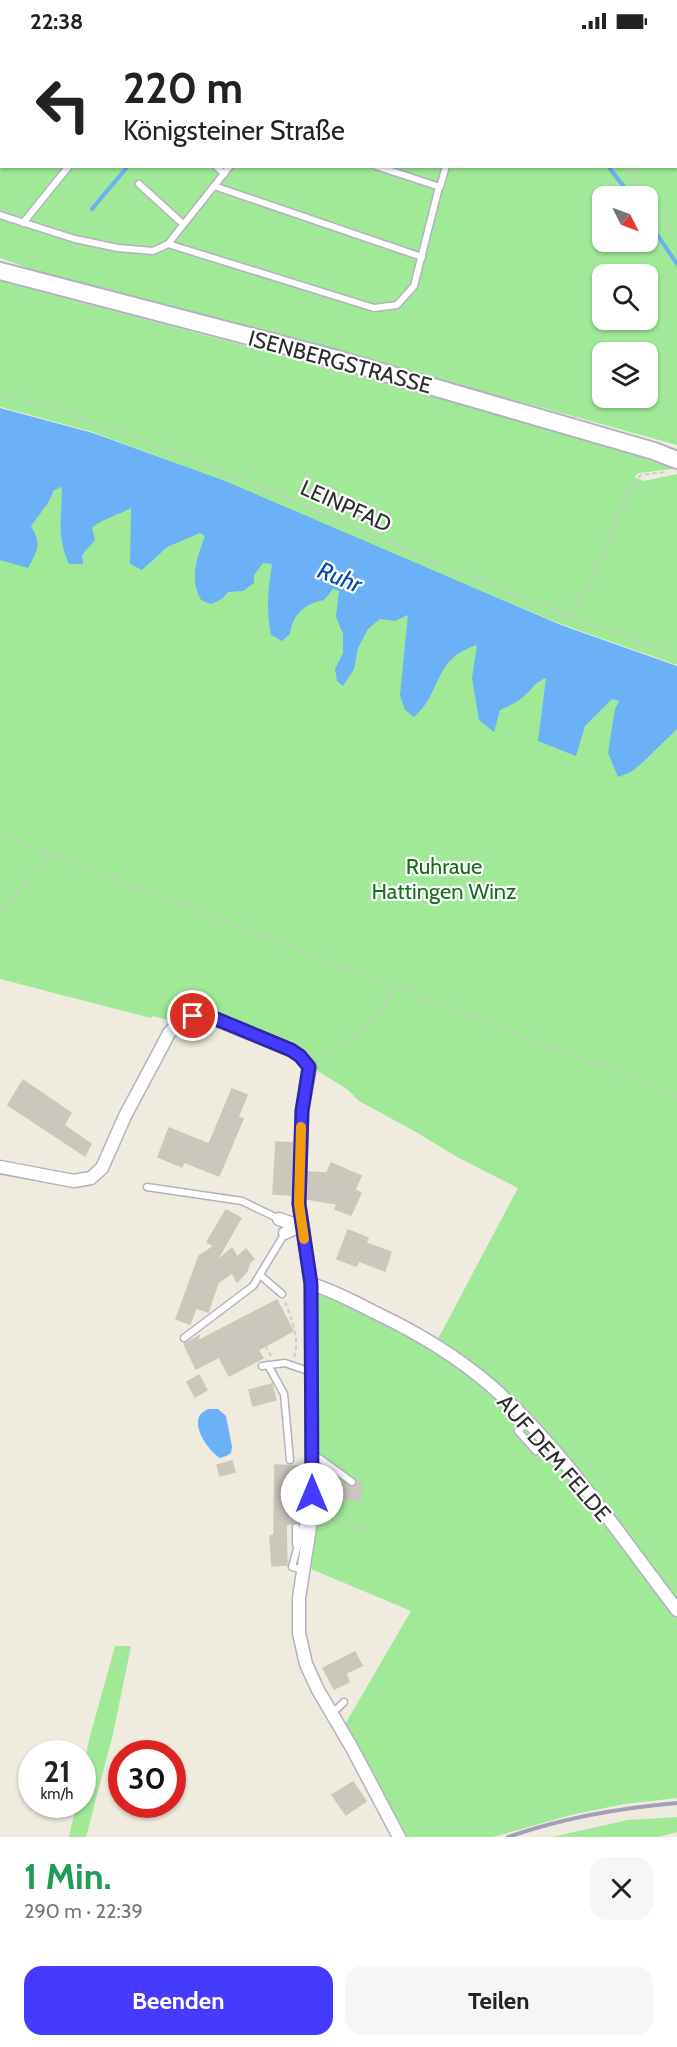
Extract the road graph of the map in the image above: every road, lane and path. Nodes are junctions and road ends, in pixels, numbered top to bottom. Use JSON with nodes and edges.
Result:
{"nodes":[{"id":1,"x":67,"y":168,"type":"edge"},
{"id":2,"x":218,"y":168,"type":"edge"},
{"id":3,"x":228,"y":168,"type":"edge"},
{"id":4,"x":382,"y":168,"type":"edge"},
{"id":5,"x":445,"y":168,"type":"edge"},
{"id":6,"x":627,"y":168,"type":"edge"},
{"id":7,"x":224,"y":174,"type":"junction"},
{"id":8,"x":139,"y":184,"type":"dead end"},
{"id":9,"x":214,"y":186,"type":"junction"},
{"id":10,"x":641,"y":186,"type":"edge"},
{"id":11,"x":439,"y":187,"type":"junction"},
{"id":12,"x":658,"y":212,"type":"edge"},
{"id":13,"x":0,"y":215,"type":"edge"},
{"id":14,"x":22,"y":223,"type":"junction"},
{"id":15,"x":183,"y":224,"type":"junction"},
{"id":16,"x":677,"y":240,"type":"edge"},
{"id":17,"x":168,"y":244,"type":"junction"},
{"id":18,"x":422,"y":257,"type":"junction"},
{"id":19,"x":0,"y":271,"type":"edge"},
{"id":20,"x":0,"y":394,"type":"edge"},
{"id":21,"x":672,"y":466,"type":"edge"},
{"id":22,"x":565,"y":615,"type":"junction"},
{"id":23,"x":677,"y":656,"type":"edge"},
{"id":24,"x":0,"y":835,"type":"edge"},
{"id":25,"x":50,"y":854,"type":"junction"},
{"id":26,"x":0,"y":913,"type":"edge"},
{"id":27,"x":397,"y":988,"type":"junction"},
{"id":28,"x":313,"y":1063,"type":"dead end"},
{"id":29,"x":677,"y":1095,"type":"edge"},
{"id":30,"x":0,"y":1167,"type":"edge"},
{"id":31,"x":147,"y":1187,"type":"dead end"},
{"id":32,"x":279,"y":1219,"type":"joint"},
{"id":33,"x":302,"y":1227,"type":"junction"},
{"id":34,"x":285,"y":1233,"type":"joint"},
{"id":35,"x":260,"y":1275,"type":"junction"},
{"id":36,"x":311,"y":1284,"type":"junction"},
{"id":37,"x":282,"y":1294,"type":"joint"},
{"id":38,"x":184,"y":1338,"type":"dead end"},
{"id":39,"x":292,"y":1366,"type":"junction"},
{"id":40,"x":312,"y":1372,"type":"junction"},
{"id":41,"x":528,"y":1422,"type":"junction"},
{"id":42,"x":536,"y":1451,"type":"dead end"},
{"id":43,"x":312,"y":1453,"type":"junction"},
{"id":44,"x":290,"y":1460,"type":"dead end"},
{"id":45,"x":304,"y":1470,"type":"dead end"},
{"id":46,"x":352,"y":1482,"type":"dead end"},
{"id":47,"x":312,"y":1514,"type":"junction"},
{"id":48,"x":296,"y":1527,"type":"dead end"},
{"id":49,"x":368,"y":1527,"type":"dead end"},
{"id":50,"x":296,"y":1550,"type":"junction"},
{"id":51,"x":303,"y":1570,"type":"junction"},
{"id":52,"x":677,"y":1610,"type":"edge"},
{"id":53,"x":344,"y":1701,"type":"dead end"},
{"id":54,"x":331,"y":1712,"type":"junction"},
{"id":55,"x":399,"y":1837,"type":"edge"}],
"edges":[{"from":1,"to":14,"type":"lane"},
{"from":2,"to":7,"type":"lane"},
{"from":3,"to":7,"type":"lane"},
{"from":4,"to":11,"type":"lane"},
{"from":5,"to":11,"type":"lane"},
{"from":6,"to":10,"type":"path"},
{"from":7,"to":9,"type":"lane"},
{"from":8,"to":15,"type":"lane"},
{"from":9,"to":15,"type":"lane"},
{"from":9,"to":18,"type":"lane"},
{"from":11,"to":18,"type":"lane"},
{"from":12,"to":16,"type":"path"},
{"from":13,"to":14,"type":"lane"},
{"from":14,"to":17,"type":"lane"},
{"from":15,"to":17,"type":"lane"},
{"from":17,"to":18,"type":"lane"},
{"from":19,"to":21,"type":"main road","name":"ISENBERGSTRASSE"},
{"from":20,"to":22,"type":"path","name":"LEINPFAD"},
{"from":21,"to":22,"type":"path"},
{"from":22,"to":23,"type":"path","name":"LEINPFAD"},
{"from":24,"to":25,"type":"path"},
{"from":25,"to":26,"type":"path"},
{"from":25,"to":27,"type":"path"},
{"from":27,"to":28,"type":"path"},
{"from":27,"to":29,"type":"path"},
{"from":30,"to":33,"type":"street"},
{"from":31,"to":32,"type":"lane"},
{"from":32,"to":33,"type":"street"},
{"from":33,"to":34,"type":"street"},
{"from":33,"to":36,"type":"street"},
{"from":34,"to":35,"type":"lane"},
{"from":35,"to":37,"type":"lane"},
{"from":35,"to":38,"type":"lane"},
{"from":36,"to":40,"type":"street"},
{"from":36,"to":41,"type":"street","name":"AUF DEM FELDE"},
{"from":37,"to":39,"type":"path"},
{"from":39,"to":40,"type":"lane"},
{"from":39,"to":44,"type":"lane"},
{"from":40,"to":43,"type":"street"},
{"from":41,"to":42,"type":"lane"},
{"from":41,"to":52,"type":"street","name":"AUF DEM FELDE"},
{"from":43,"to":46,"type":"lane"},
{"from":43,"to":47,"type":"street"},
{"from":45,"to":50,"type":"lane"},
{"from":47,"to":49,"type":"path"},
{"from":47,"to":51,"type":"street"},
{"from":48,"to":50,"type":"lane"},
{"from":50,"to":51,"type":"lane"},
{"from":51,"to":54,"type":"street"},
{"from":53,"to":54,"type":"lane"},
{"from":54,"to":55,"type":"street"}]}
